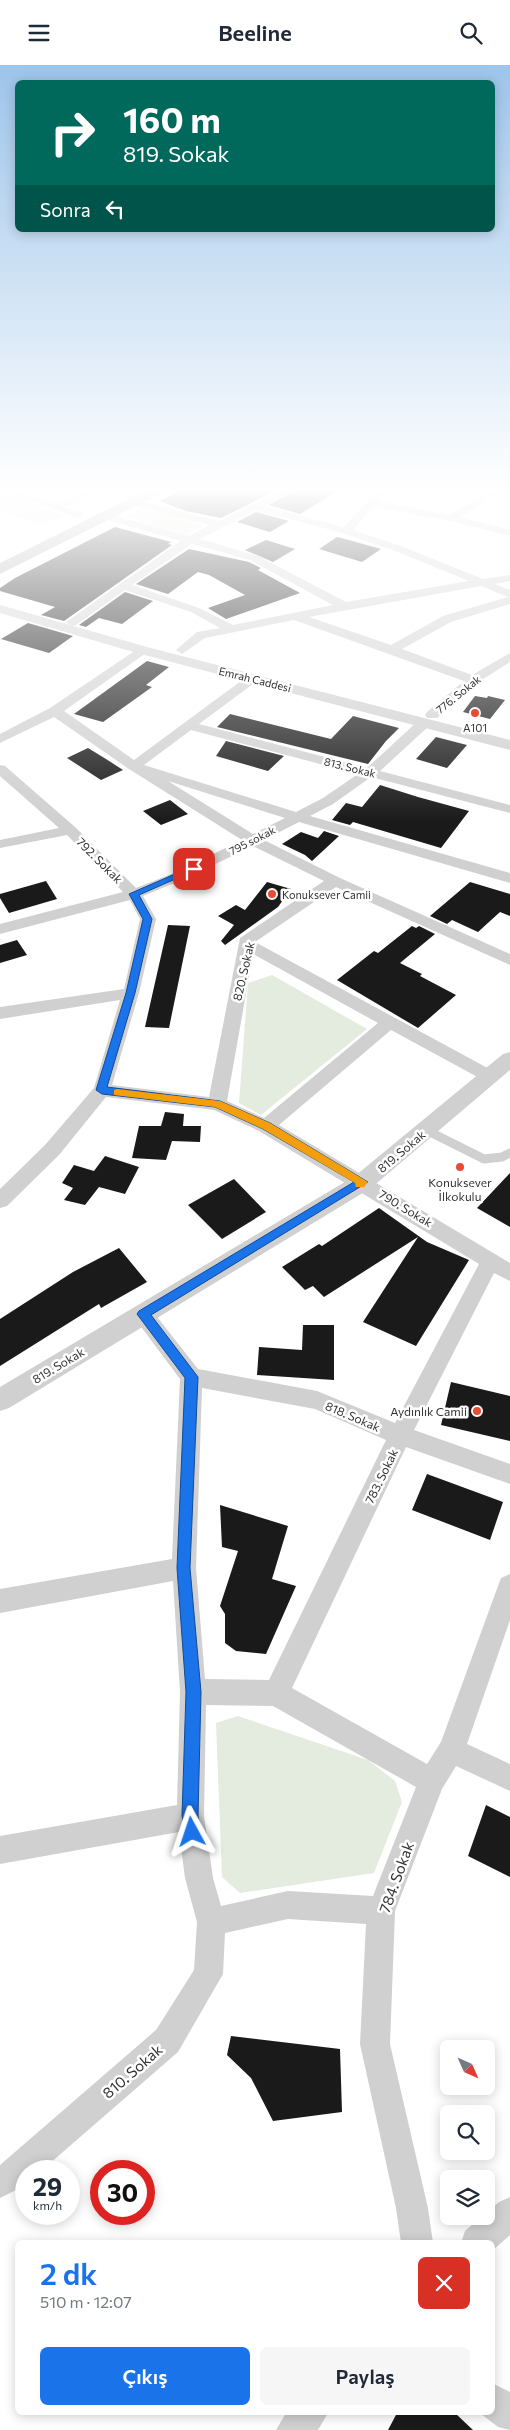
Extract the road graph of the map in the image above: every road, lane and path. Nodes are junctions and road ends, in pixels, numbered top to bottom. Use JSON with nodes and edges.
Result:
{"nodes":[{"id":1,"x":1,"y":601,"type":"edge"},
{"id":2,"x":101,"y":601,"type":"edge"},
{"id":3,"x":169,"y":601,"type":"edge"},
{"id":4,"x":336,"y":601,"type":"edge"},
{"id":5,"x":372,"y":601,"type":"edge"},
{"id":6,"x":505,"y":601,"type":"edge"},
{"id":7,"x":344,"y":606,"type":"junction"},
{"id":8,"x":0,"y":609,"type":"edge"},
{"id":9,"x":294,"y":615,"type":"junction"},
{"id":10,"x":72,"y":622,"type":"junction"},
{"id":11,"x":232,"y":629,"type":"junction"},
{"id":12,"x":392,"y":649,"type":"junction"},
{"id":13,"x":142,"y":650,"type":"junction"},
{"id":14,"x":182,"y":650,"type":"junction"},
{"id":15,"x":510,"y":658,"type":"edge"},
{"id":16,"x":253,"y":678,"type":"junction"},
{"id":17,"x":473,"y":680,"type":"junction"},
{"id":18,"x":55,"y":711,"type":"junction"},
{"id":19,"x":428,"y":719,"type":"junction"},
{"id":20,"x":189,"y":727,"type":"junction"},
{"id":21,"x":510,"y":736,"type":"edge"},
{"id":22,"x":0,"y":739,"type":"edge"},
{"id":23,"x":510,"y":745,"type":"edge"},
{"id":24,"x":134,"y":766,"type":"junction"},
{"id":25,"x":0,"y":769,"type":"edge"},
{"id":26,"x":369,"y":772,"type":"junction"},
{"id":27,"x":510,"y":809,"type":"edge"},
{"id":28,"x":297,"y":817,"type":"junction"},
{"id":29,"x":70,"y":830,"type":"junction"},
{"id":30,"x":252,"y":841,"type":"junction"},
{"id":31,"x":0,"y":844,"type":"edge"},
{"id":32,"x":510,"y":878,"type":"edge"},
{"id":33,"x":335,"y":881,"type":"junction"},
{"id":34,"x":134,"y":894,"type":"junction"},
{"id":35,"x":0,"y":929,"type":"edge"},
{"id":36,"x":247,"y":944,"type":"junction"},
{"id":37,"x":510,"y":959,"type":"edge"},
{"id":38,"x":131,"y":993,"type":"junction"},
{"id":39,"x":0,"y":1013,"type":"edge"},
{"id":40,"x":390,"y":1022,"type":"junction"},
{"id":41,"x":510,"y":1059,"type":"edge"},
{"id":42,"x":489,"y":1076,"type":"junction"},
{"id":43,"x":102,"y":1090,"type":"junction"},
{"id":44,"x":217,"y":1104,"type":"junction"},
{"id":45,"x":266,"y":1126,"type":"junction"},
{"id":46,"x":426,"y":1130,"type":"junction"},
{"id":47,"x":510,"y":1153,"type":"edge"},
{"id":48,"x":363,"y":1182,"type":"junction"},
{"id":49,"x":0,"y":1201,"type":"edge"},
{"id":50,"x":490,"y":1262,"type":"junction"},
{"id":51,"x":510,"y":1273,"type":"edge"},
{"id":52,"x":143,"y":1314,"type":"junction"},
{"id":53,"x":192,"y":1377,"type":"junction"},
{"id":54,"x":0,"y":1399,"type":"edge"},
{"id":55,"x":400,"y":1435,"type":"junction"},
{"id":56,"x":510,"y":1474,"type":"edge"},
{"id":57,"x":184,"y":1568,"type":"junction"},
{"id":58,"x":510,"y":1586,"type":"edge"},
{"id":59,"x":0,"y":1601,"type":"edge"},
{"id":60,"x":193,"y":1692,"type":"junction"},
{"id":61,"x":276,"y":1693,"type":"junction"},
{"id":62,"x":451,"y":1750,"type":"junction"},
{"id":63,"x":510,"y":1778,"type":"edge"},
{"id":64,"x":432,"y":1781,"type":"junction"},
{"id":65,"x":190,"y":1816,"type":"junction"},
{"id":66,"x":0,"y":1850,"type":"edge"},
{"id":67,"x":381,"y":1911,"type":"junction"},
{"id":68,"x":211,"y":1922,"type":"junction"},
{"id":69,"x":0,"y":2182,"type":"edge"},
{"id":70,"x":510,"y":2213,"type":"edge"},
{"id":71,"x":417,"y":2240,"type":"edge"},
{"id":72,"x":480,"y":2240,"type":"edge"},
{"id":73,"x":495,"y":2402,"type":"edge"},
{"id":74,"x":308,"y":2415,"type":"edge"},
{"id":75,"x":510,"y":2415,"type":"edge"},
{"id":76,"x":294,"y":2430,"type":"edge"}],
"edges":[{"from":1,"to":10,"type":"street","name":"Emrah Caddesi"},
{"from":2,"to":10,"type":"street"},
{"from":3,"to":11,"type":"street"},
{"from":4,"to":7,"type":"street"},
{"from":5,"to":7,"type":"street"},
{"from":6,"to":12,"type":"street"},
{"from":7,"to":9,"type":"street"},
{"from":8,"to":13,"type":"street","name":"Emrah Caddesi"},
{"from":9,"to":11,"type":"street"},
{"from":9,"to":12,"type":"street"},
{"from":10,"to":14,"type":"street","name":"Emrah Caddesi"},
{"from":11,"to":14,"type":"street"},
{"from":12,"to":17,"type":"street"},
{"from":13,"to":16,"type":"street","name":"Emrah Caddesi"},
{"from":13,"to":18,"type":"street"},
{"from":14,"to":19,"type":"street","name":"Emrah Caddesi"},
{"from":15,"to":17,"type":"street","name":"776. Sokak"},
{"from":16,"to":19,"type":"street","name":"Emrah Caddesi"},
{"from":16,"to":20,"type":"street"},
{"from":17,"to":19,"type":"street","name":"776. Sokak"},
{"from":18,"to":22,"type":"street"},
{"from":18,"to":24,"type":"street"},
{"from":19,"to":21,"type":"street","name":"Emrah Caddesi"},
{"from":19,"to":23,"type":"street","name":"Emrah Caddesi"},
{"from":19,"to":26,"type":"street","name":"795 sokak"},
{"from":20,"to":24,"type":"street"},
{"from":20,"to":26,"type":"street","name":"813. Sokak"},
{"from":24,"to":28,"type":"street"},
{"from":24,"to":30,"type":"street"},
{"from":25,"to":29,"type":"street","name":"792. Sokak"},
{"from":26,"to":27,"type":"street","name":"813. Sokak"},
{"from":26,"to":28,"type":"street","name":"795 sokak"},
{"from":28,"to":30,"type":"street","name":"795 sokak"},
{"from":28,"to":32,"type":"street"},
{"from":29,"to":31,"type":"street"},
{"from":29,"to":34,"type":"street","name":"792. Sokak"},
{"from":30,"to":33,"type":"street"},
{"from":30,"to":34,"type":"street","name":"795 sokak"},
{"from":33,"to":36,"type":"street","name":"820. Sokak"},
{"from":33,"to":37,"type":"street"},
{"from":34,"to":35,"type":"street","name":"795 sokak"},
{"from":34,"to":38,"type":"street","name":"792. Sokak"},
{"from":36,"to":40,"type":"street"},
{"from":36,"to":44,"type":"street","name":"820. Sokak"},
{"from":38,"to":39,"type":"street"},
{"from":38,"to":43,"type":"street","name":"792. Sokak"},
{"from":40,"to":42,"type":"street"},
{"from":40,"to":45,"type":"street"},
{"from":41,"to":42,"type":"street","name":"819. Sokak"},
{"from":42,"to":46,"type":"street","name":"819. Sokak"},
{"from":43,"to":44,"type":"street","name":"790. Sokak"},
{"from":43,"to":49,"type":"street","name":"792. Sokak"},
{"from":44,"to":45,"type":"street","name":"790. Sokak"},
{"from":45,"to":48,"type":"street","name":"790. Sokak"},
{"from":46,"to":47,"type":"lane"},
{"from":46,"to":48,"type":"street","name":"819. Sokak"},
{"from":48,"to":50,"type":"street","name":"790. Sokak"},
{"from":48,"to":52,"type":"street","name":"819. Sokak"},
{"from":50,"to":51,"type":"street","name":"790. Sokak"},
{"from":50,"to":55,"type":"street","name":"783. Sokak"},
{"from":52,"to":53,"type":"street"},
{"from":52,"to":54,"type":"street","name":"819. Sokak"},
{"from":53,"to":55,"type":"street","name":"818. Sokak"},
{"from":53,"to":57,"type":"street","name":"810. Sokak"},
{"from":55,"to":56,"type":"street","name":"818. Sokak"},
{"from":55,"to":61,"type":"street","name":"783. Sokak"},
{"from":57,"to":59,"type":"street"},
{"from":57,"to":60,"type":"street","name":"810. Sokak"},
{"from":58,"to":62,"type":"street","name":"784. Sokak"},
{"from":60,"to":61,"type":"street"},
{"from":60,"to":65,"type":"street","name":"810. Sokak"},
{"from":61,"to":64,"type":"street"},
{"from":62,"to":63,"type":"street"},
{"from":62,"to":64,"type":"street","name":"784. Sokak"},
{"from":64,"to":67,"type":"street","name":"784. Sokak"},
{"from":65,"to":66,"type":"street"},
{"from":65,"to":68,"type":"street","name":"810. Sokak"},
{"from":67,"to":68,"type":"street"},
{"from":67,"to":71,"type":"street","name":"784. Sokak"},
{"from":68,"to":69,"type":"street","name":"810. Sokak"},
{"from":70,"to":72,"type":"street"},
{"from":73,"to":75,"type":"street"},
{"from":74,"to":76,"type":"street"}]}
